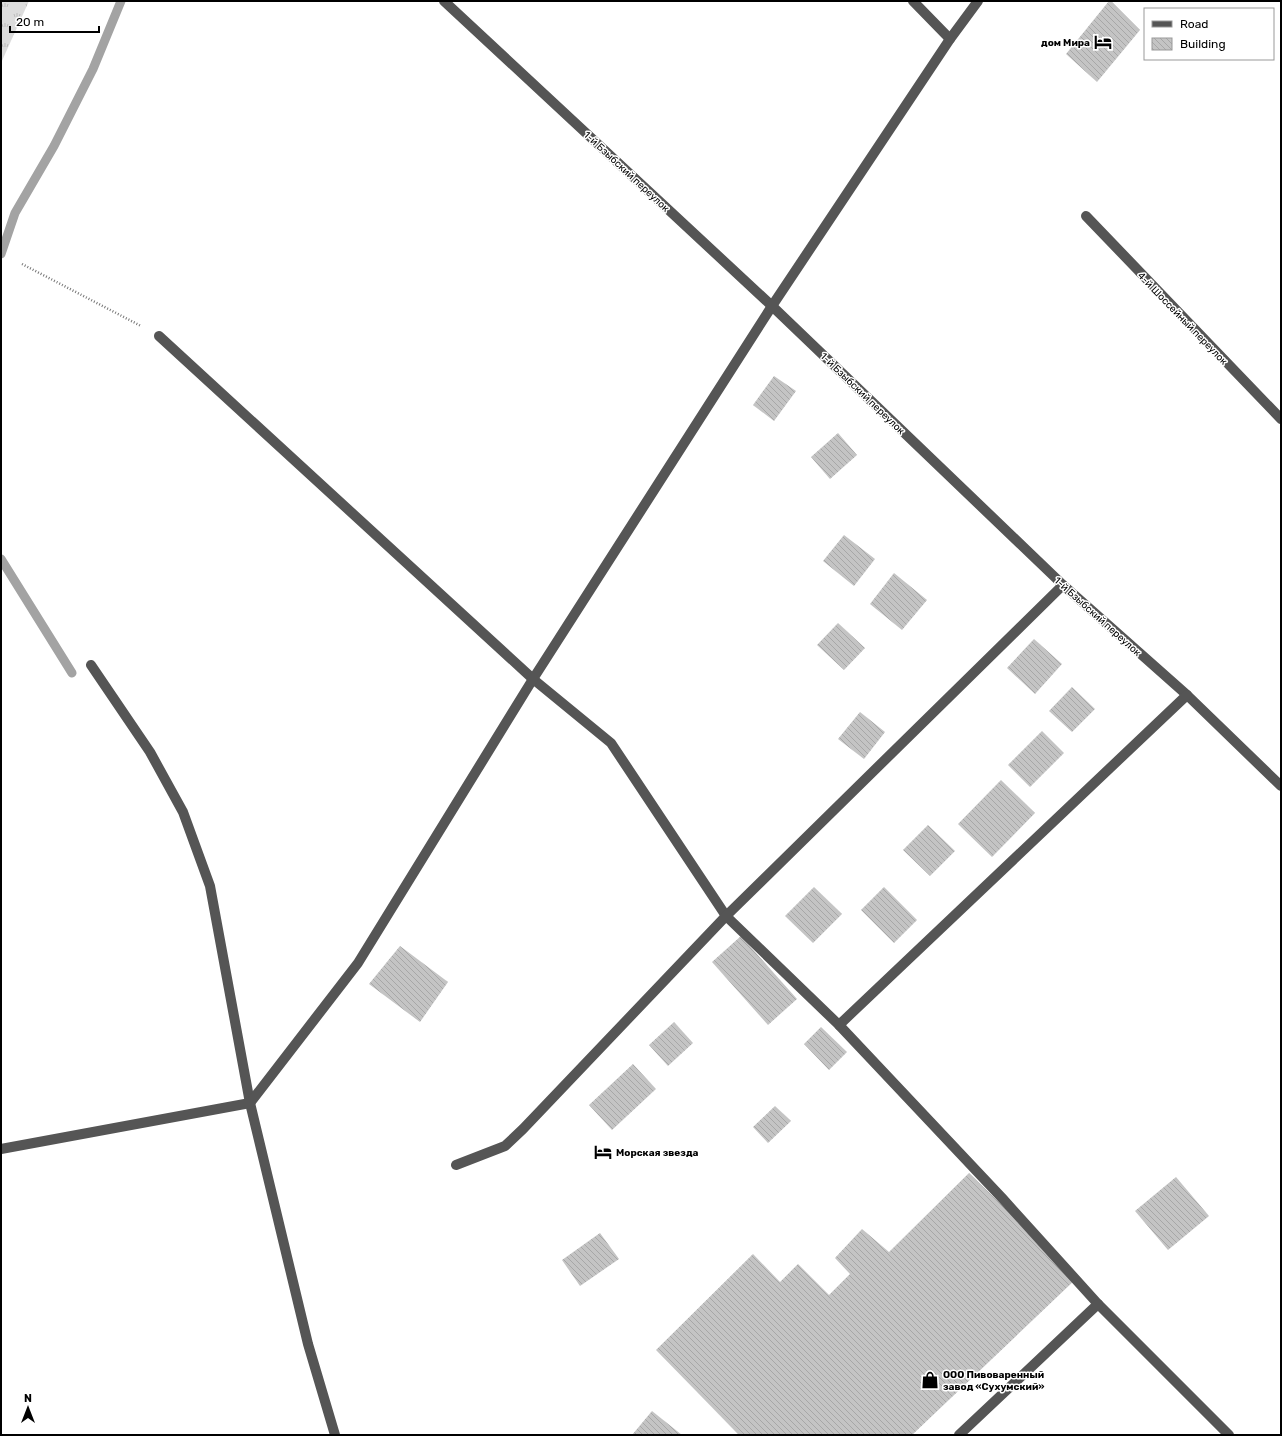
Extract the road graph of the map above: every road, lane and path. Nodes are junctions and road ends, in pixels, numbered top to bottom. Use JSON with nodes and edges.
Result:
{"nodes":[{"id":1,"x":444,"y":1,"type":"edge"},
{"id":2,"x":912,"y":1,"type":"edge"},
{"id":3,"x":978,"y":1,"type":"edge"},
{"id":4,"x":950,"y":39,"type":"junction"},
{"id":5,"x":1086,"y":216,"type":"dead end"},
{"id":6,"x":22,"y":264,"type":"dead end"},
{"id":7,"x":772,"y":306,"type":"junction"},
{"id":8,"x":159,"y":336,"type":"joint"},
{"id":9,"x":1281,"y":419,"type":"edge"},
{"id":10,"x":1063,"y":585,"type":"junction"},
{"id":11,"x":91,"y":666,"type":"dead end"},
{"id":12,"x":533,"y":679,"type":"junction"},
{"id":13,"x":1187,"y":694,"type":"junction"},
{"id":14,"x":1281,"y":786,"type":"edge"},
{"id":15,"x":726,"y":916,"type":"junction"},
{"id":16,"x":839,"y":1025,"type":"junction"},
{"id":17,"x":250,"y":1103,"type":"junction"},
{"id":18,"x":1,"y":1149,"type":"edge"},
{"id":19,"x":456,"y":1165,"type":"dead end"},
{"id":20,"x":1098,"y":1304,"type":"junction"},
{"id":21,"x":335,"y":1435,"type":"edge"},
{"id":22,"x":959,"y":1435,"type":"edge"},
{"id":23,"x":1229,"y":1435,"type":"edge"}],
"edges":[{"from":1,"to":7,"type":"street","name":"1-й Бзыбский переулок"},
{"from":2,"to":4,"type":"street"},
{"from":3,"to":4,"type":"street"},
{"from":4,"to":7,"type":"street"},
{"from":5,"to":9,"type":"street","name":"4-й Шоссейный переулок"},
{"from":6,"to":8,"type":"path"},
{"from":7,"to":10,"type":"street","name":"1-й Бзыбский переулок"},
{"from":7,"to":12,"type":"street"},
{"from":8,"to":12,"type":"street"},
{"from":10,"to":13,"type":"street","name":"1-й Бзыбский переулок"},
{"from":10,"to":15,"type":"street"},
{"from":11,"to":17,"type":"street"},
{"from":12,"to":15,"type":"street"},
{"from":12,"to":17,"type":"street"},
{"from":13,"to":14,"type":"street","name":"1-й Бзыбский переулок"},
{"from":13,"to":16,"type":"street"},
{"from":15,"to":16,"type":"street"},
{"from":15,"to":19,"type":"street"},
{"from":16,"to":20,"type":"street"},
{"from":17,"to":18,"type":"street"},
{"from":17,"to":21,"type":"street"},
{"from":20,"to":22,"type":"street"},
{"from":20,"to":23,"type":"street"}]}
